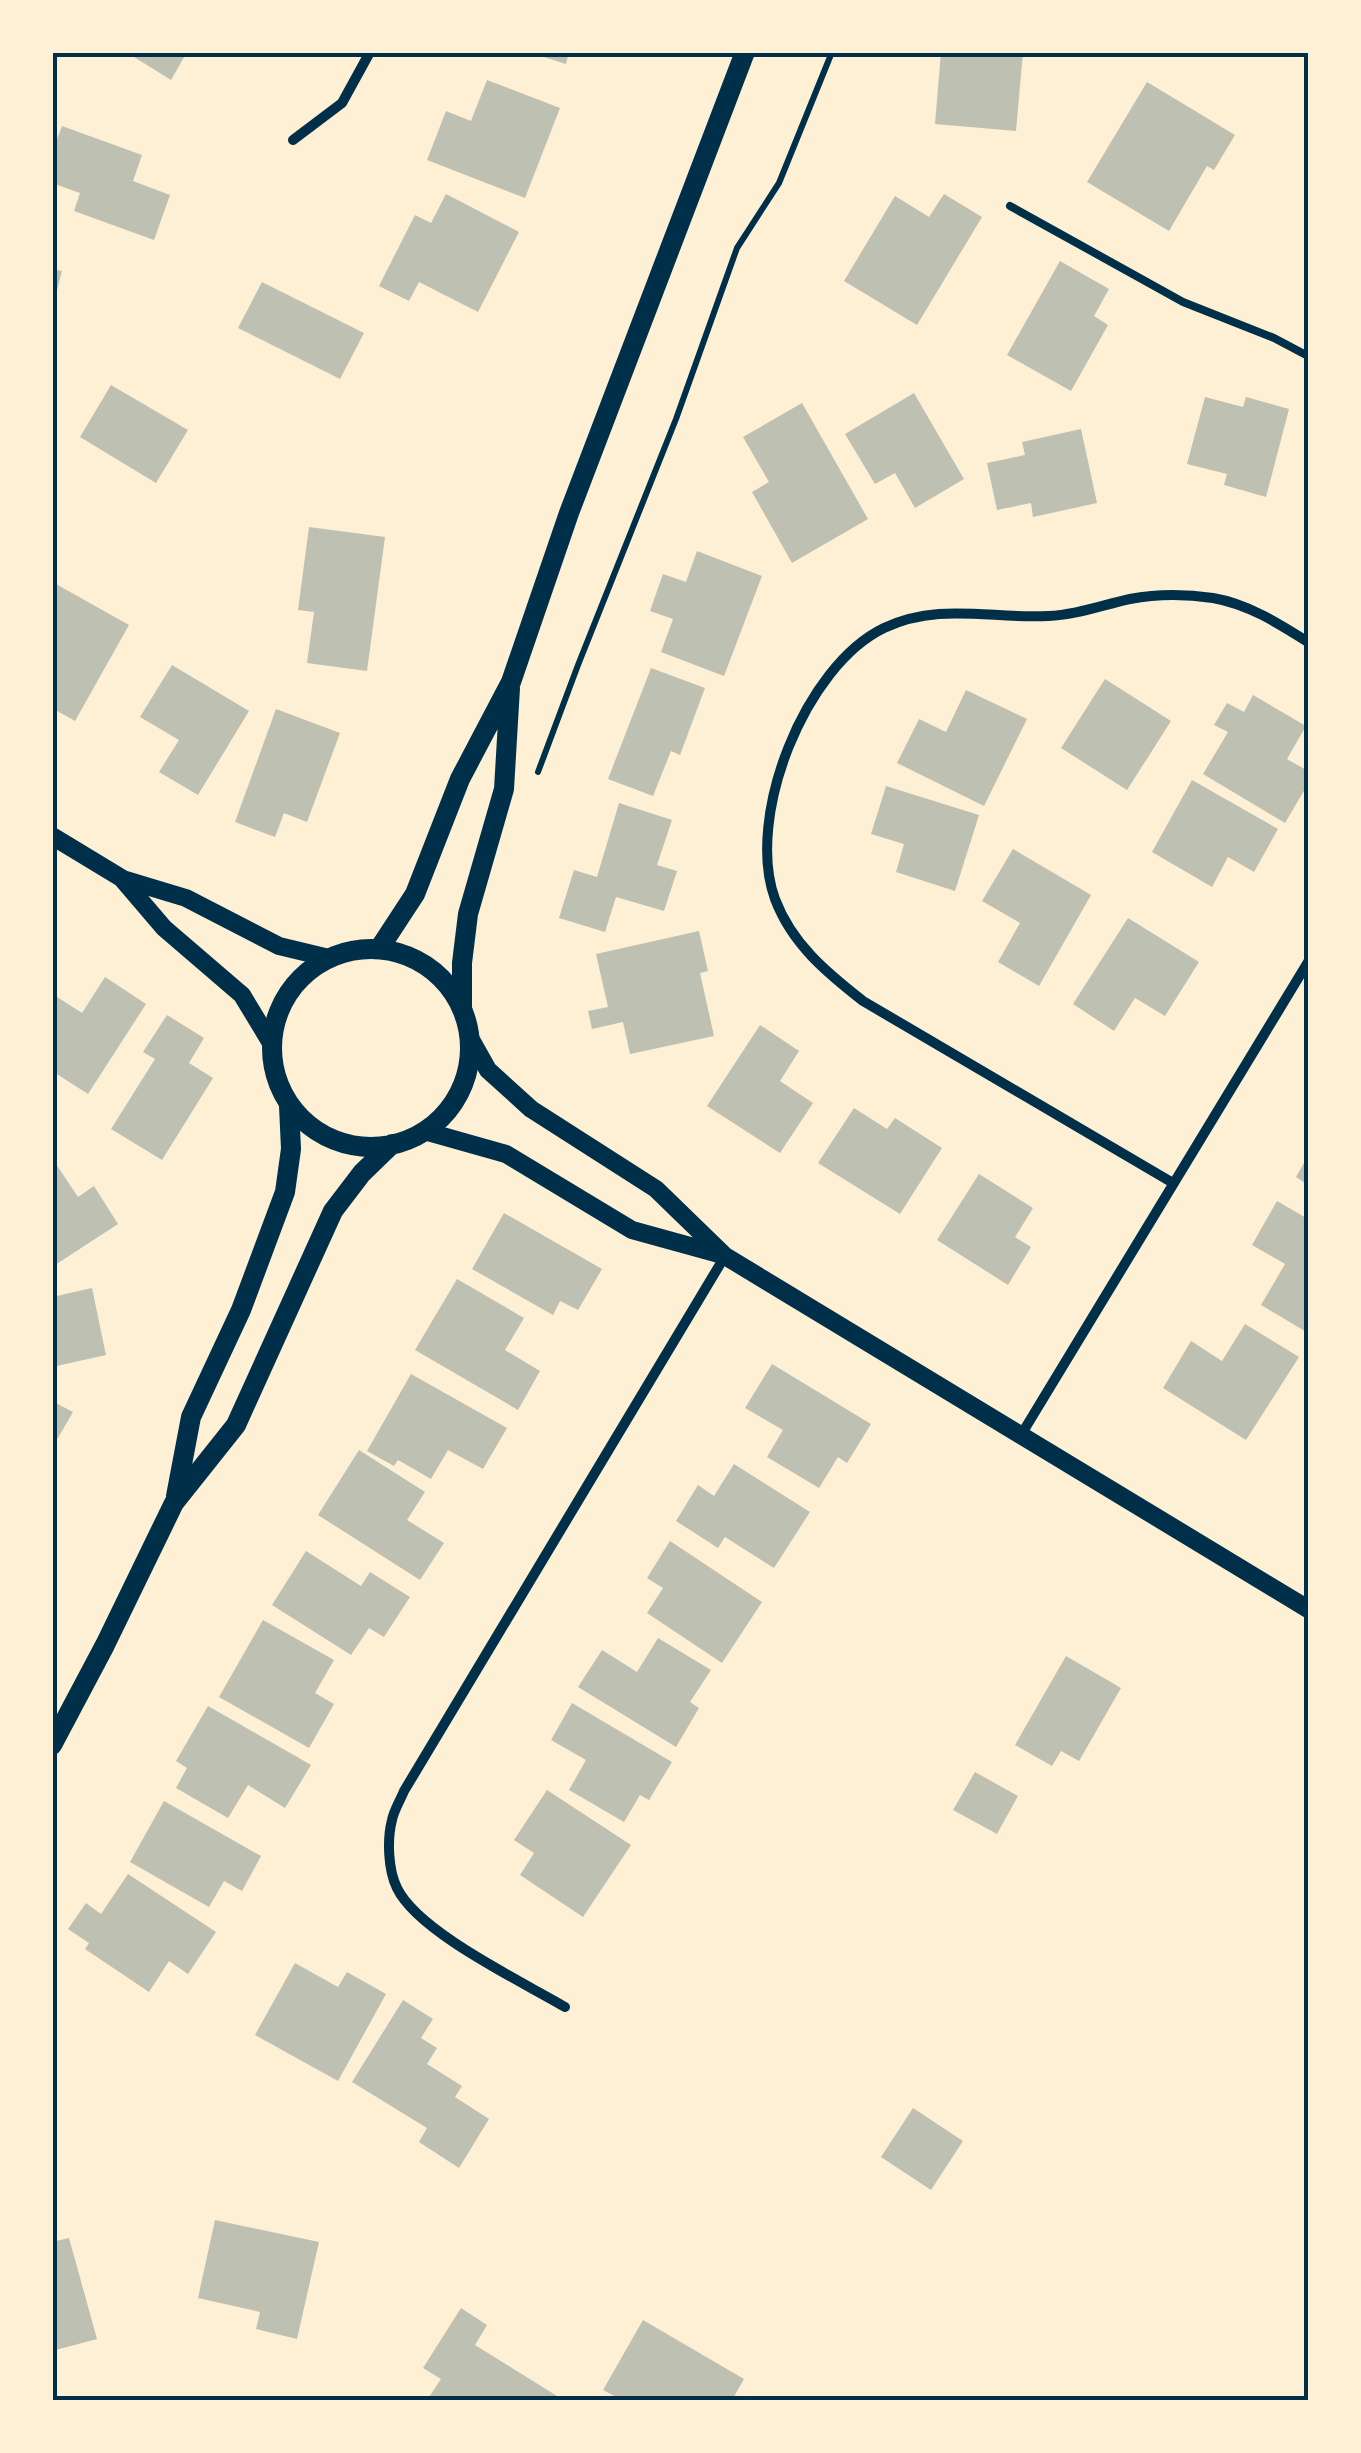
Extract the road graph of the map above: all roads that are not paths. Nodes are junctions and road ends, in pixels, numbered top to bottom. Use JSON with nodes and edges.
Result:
{"nodes":[{"id":1,"x":370,"y":52,"type":"edge"},
{"id":2,"x":744,"y":52,"type":"edge"},
{"id":3,"x":293,"y":140,"type":"dead end"},
{"id":4,"x":1010,"y":206,"type":"dead end"},
{"id":5,"x":1308,"y":356,"type":"edge"},
{"id":6,"x":1308,"y":642,"type":"edge"},
{"id":7,"x":511,"y":682,"type":"junction"},
{"id":8,"x":52,"y":836,"type":"edge"},
{"id":9,"x":123,"y":879,"type":"junction"},
{"id":10,"x":379,"y":949,"type":"junction"},
{"id":11,"x":329,"y":958,"type":"junction"},
{"id":12,"x":1308,"y":962,"type":"edge"},
{"id":13,"x":462,"y":1007,"type":"junction"},
{"id":14,"x":470,"y":1038,"type":"junction"},
{"id":15,"x":271,"y":1043,"type":"junction"},
{"id":16,"x":289,"y":1106,"type":"junction"},
{"id":17,"x":428,"y":1132,"type":"junction"},
{"id":18,"x":392,"y":1144,"type":"junction"},
{"id":19,"x":1173,"y":1183,"type":"junction"},
{"id":20,"x":725,"y":1256,"type":"junction"},
{"id":21,"x":1021,"y":1436,"type":"junction"},
{"id":22,"x":174,"y":1503,"type":"junction"},
{"id":23,"x":1308,"y":1609,"type":"edge"},
{"id":24,"x":52,"y":1745,"type":"edge"},
{"id":25,"x":565,"y":2007,"type":"dead end"}],
"edges":[{"from":1,"to":3,"type":"street"},
{"from":2,"to":7,"type":"main road"},
{"from":4,"to":5,"type":"lane"},
{"from":6,"to":19,"type":"street"},
{"from":7,"to":10,"type":"main road"},
{"from":7,"to":13,"type":"main road"},
{"from":8,"to":9,"type":"street"},
{"from":9,"to":11,"type":"street"},
{"from":9,"to":15,"type":"street"},
{"from":10,"to":11,"type":"main road"},
{"from":10,"to":13,"type":"main road"},
{"from":11,"to":15,"type":"main road"},
{"from":12,"to":19,"type":"street"},
{"from":13,"to":14,"type":"main road"},
{"from":14,"to":17,"type":"main road"},
{"from":14,"to":20,"type":"street"},
{"from":15,"to":16,"type":"main road"},
{"from":16,"to":18,"type":"main road"},
{"from":16,"to":22,"type":"main road"},
{"from":17,"to":18,"type":"main road"},
{"from":17,"to":20,"type":"street"},
{"from":18,"to":22,"type":"main road"},
{"from":19,"to":21,"type":"street"},
{"from":20,"to":21,"type":"street"},
{"from":20,"to":25,"type":"street"},
{"from":21,"to":23,"type":"street"},
{"from":22,"to":24,"type":"main road"}]}
